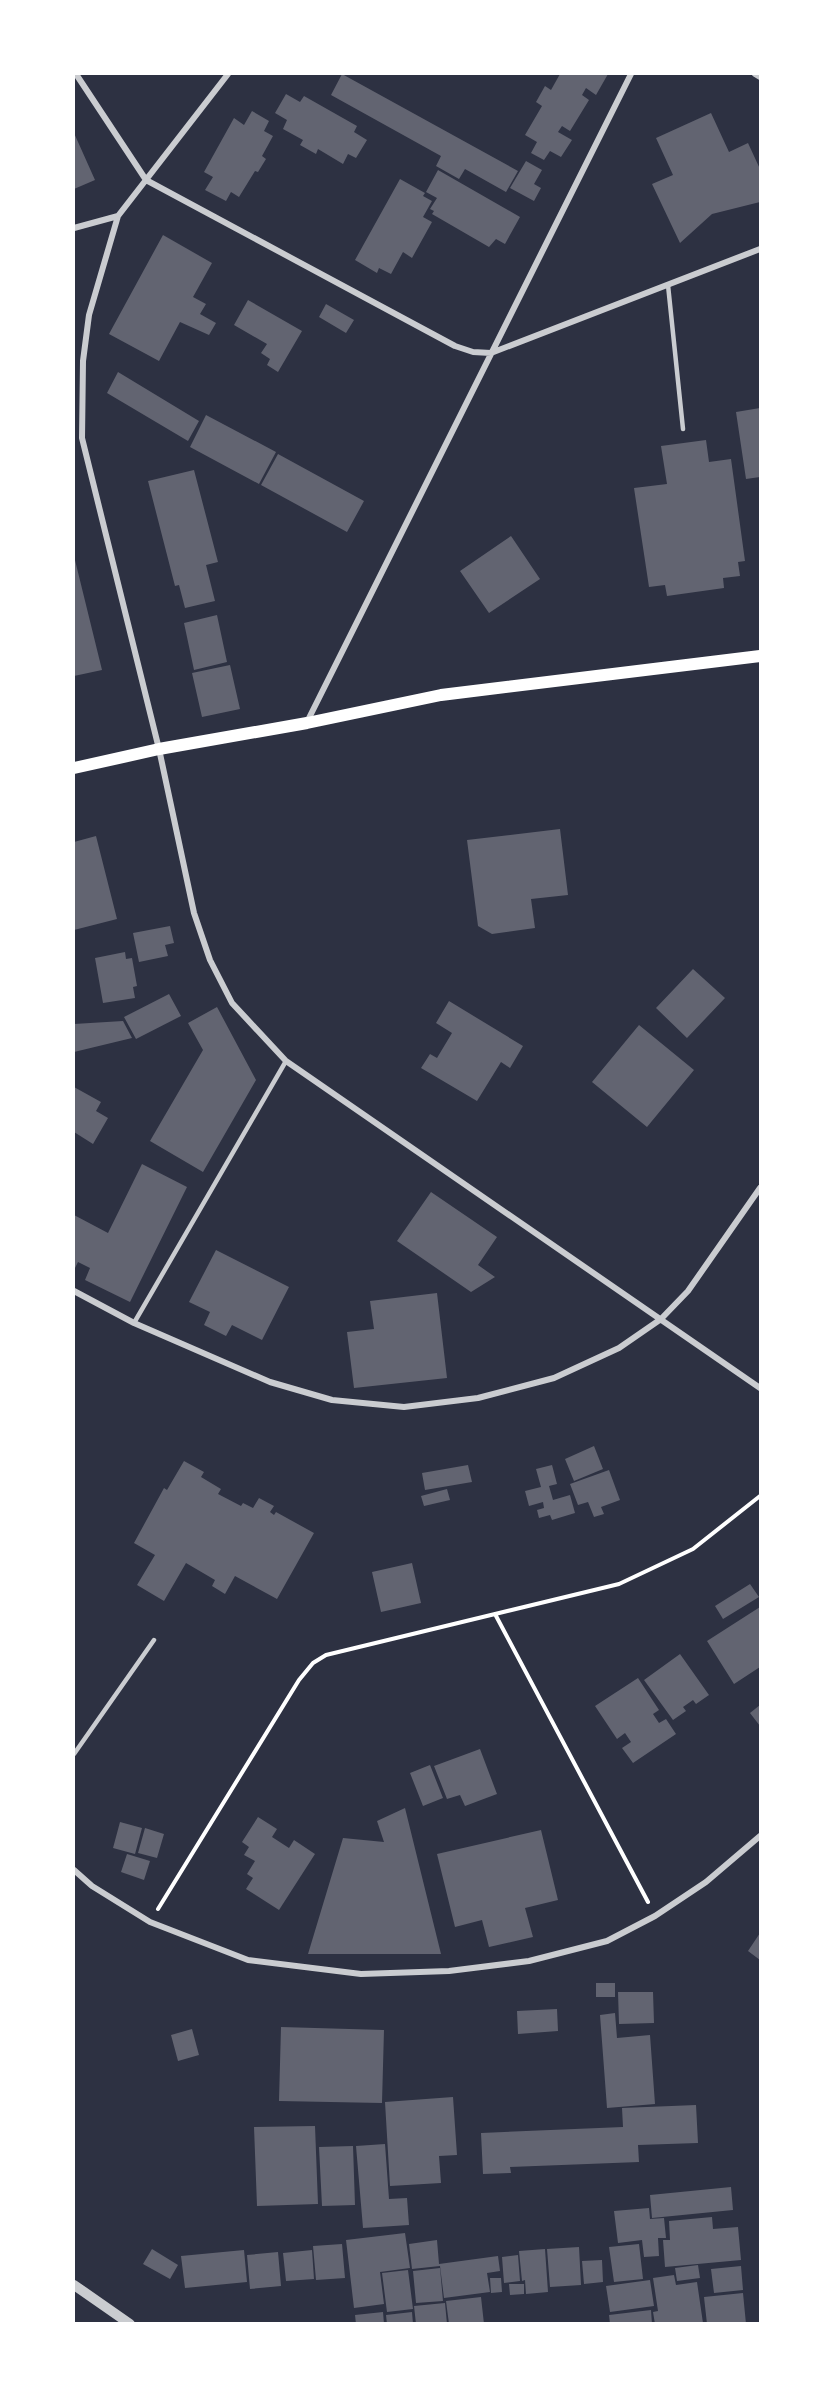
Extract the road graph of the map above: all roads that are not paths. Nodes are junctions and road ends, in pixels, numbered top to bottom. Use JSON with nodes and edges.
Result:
{"nodes":[{"id":1,"x":76,"y":74,"type":"edge"},
{"id":2,"x":228,"y":74,"type":"edge"},
{"id":3,"x":631,"y":74,"type":"edge"},
{"id":4,"x":755,"y":74,"type":"edge"},
{"id":5,"x":760,"y":77,"type":"edge"},
{"id":6,"x":146,"y":180,"type":"junction"},
{"id":7,"x":117,"y":216,"type":"junction"},
{"id":8,"x":74,"y":228,"type":"edge"},
{"id":9,"x":760,"y":249,"type":"edge"},
{"id":10,"x":668,"y":285,"type":"junction"},
{"id":11,"x":491,"y":353,"type":"junction"},
{"id":12,"x":683,"y":429,"type":"dead end"},
{"id":13,"x":82,"y":438,"type":"junction"},
{"id":14,"x":74,"y":440,"type":"edge"},
{"id":15,"x":760,"y":656,"type":"edge"},
{"id":16,"x":307,"y":723,"type":"junction"},
{"id":17,"x":159,"y":749,"type":"junction"},
{"id":18,"x":74,"y":768,"type":"edge"},
{"id":19,"x":286,"y":1060,"type":"junction"},
{"id":20,"x":760,"y":1188,"type":"edge"},
{"id":21,"x":74,"y":1291,"type":"edge"},
{"id":22,"x":661,"y":1319,"type":"junction"},
{"id":23,"x":134,"y":1323,"type":"junction"},
{"id":24,"x":760,"y":1388,"type":"edge"},
{"id":25,"x":154,"y":1640,"type":"dead end"},
{"id":26,"x":74,"y":1754,"type":"edge"},
{"id":27,"x":760,"y":1836,"type":"edge"},
{"id":28,"x":74,"y":1870,"type":"edge"},
{"id":29,"x":74,"y":2284,"type":"edge"},
{"id":30,"x":130,"y":2324,"type":"edge"}],
"edges":[{"from":1,"to":6,"type":"street"},
{"from":2,"to":6,"type":"street"},
{"from":3,"to":11,"type":"street"},
{"from":4,"to":5,"type":"street"},
{"from":6,"to":7,"type":"street"},
{"from":6,"to":11,"type":"street"},
{"from":7,"to":8,"type":"street"},
{"from":7,"to":13,"type":"street"},
{"from":9,"to":10,"type":"street"},
{"from":10,"to":11,"type":"street"},
{"from":10,"to":12,"type":"lane"},
{"from":11,"to":16,"type":"street"},
{"from":13,"to":14,"type":"lane"},
{"from":13,"to":17,"type":"street"},
{"from":15,"to":16,"type":"main road"},
{"from":16,"to":17,"type":"main road"},
{"from":17,"to":18,"type":"main road"},
{"from":17,"to":19,"type":"street"},
{"from":19,"to":22,"type":"street"},
{"from":19,"to":23,"type":"lane"},
{"from":20,"to":22,"type":"street"},
{"from":21,"to":23,"type":"street"},
{"from":22,"to":23,"type":"street"},
{"from":22,"to":24,"type":"street"},
{"from":25,"to":26,"type":"lane"},
{"from":27,"to":28,"type":"street"},
{"from":29,"to":30,"type":"street"}]}
